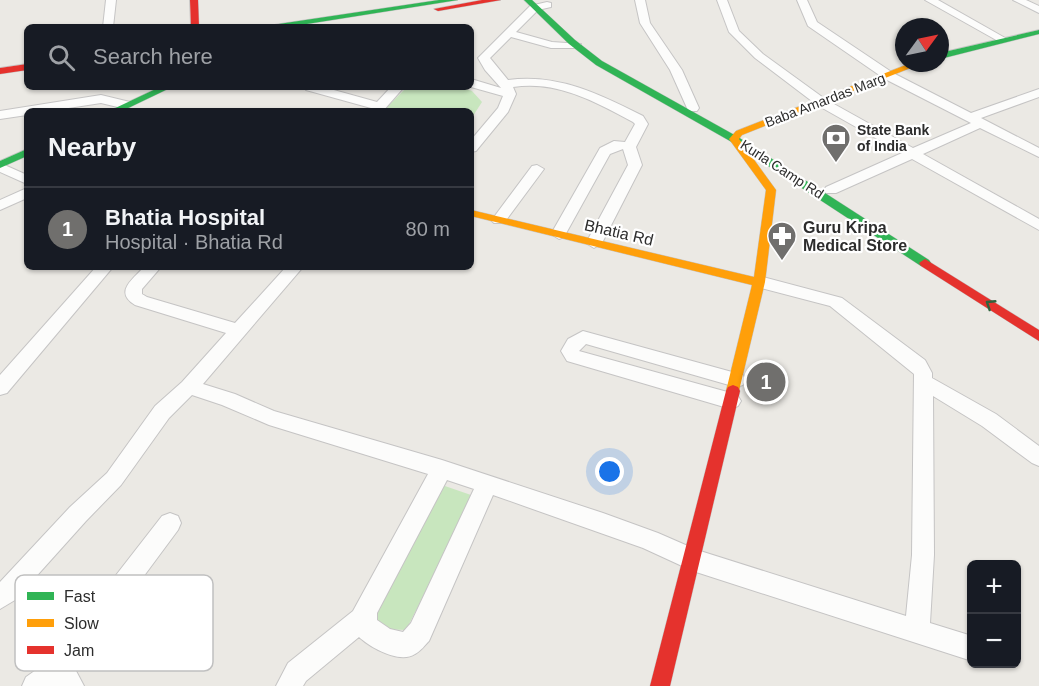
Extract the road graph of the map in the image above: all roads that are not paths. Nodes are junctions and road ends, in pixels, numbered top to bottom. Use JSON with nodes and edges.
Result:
{"nodes":[{"id":1,"x":111,"y":0,"type":"edge"},
{"id":2,"x":194,"y":0,"type":"edge"},
{"id":3,"x":454,"y":0,"type":"edge"},
{"id":4,"x":496,"y":0,"type":"edge"},
{"id":5,"x":640,"y":0,"type":"edge"},
{"id":6,"x":722,"y":0,"type":"edge"},
{"id":7,"x":802,"y":0,"type":"edge"},
{"id":8,"x":930,"y":0,"type":"edge"},
{"id":9,"x":1018,"y":0,"type":"edge"},
{"id":10,"x":538,"y":3,"type":"edge"},
{"id":11,"x":1039,"y":10,"type":"edge"},
{"id":12,"x":108,"y":24,"type":"edge"},
{"id":13,"x":195,"y":24,"type":"edge"},
{"id":14,"x":308,"y":24,"type":"edge"},
{"id":15,"x":339,"y":24,"type":"edge"},
{"id":16,"x":1039,"y":32,"type":"edge"},
{"id":17,"x":509,"y":33,"type":"junction"},
{"id":18,"x":1002,"y":39,"type":"junction"},
{"id":19,"x":577,"y":46,"type":"junction"},
{"id":20,"x":949,"y":54,"type":"edge"},
{"id":21,"x":24,"y":60,"type":"edge"},
{"id":22,"x":0,"y":64,"type":"edge"},
{"id":23,"x":24,"y":67,"type":"edge"},
{"id":24,"x":489,"y":67,"type":"junction"},
{"id":25,"x":0,"y":71,"type":"edge"},
{"id":26,"x":898,"y":72,"type":"edge"},
{"id":27,"x":474,"y":73,"type":"edge"},
{"id":28,"x":889,"y":76,"type":"junction"},
{"id":29,"x":474,"y":83,"type":"edge"},
{"id":30,"x":509,"y":89,"type":"junction"},
{"id":31,"x":161,"y":90,"type":"edge"},
{"id":32,"x":319,"y":90,"type":"edge"},
{"id":33,"x":395,"y":90,"type":"edge"},
{"id":34,"x":1038,"y":95,"type":"edge"},
{"id":35,"x":821,"y":102,"type":"junction"},
{"id":36,"x":48,"y":108,"type":"edge"},
{"id":37,"x":124,"y":108,"type":"edge"},
{"id":38,"x":128,"y":108,"type":"edge"},
{"id":39,"x":375,"y":108,"type":"edge"},
{"id":40,"x":379,"y":108,"type":"edge"},
{"id":41,"x":693,"y":108,"type":"junction"},
{"id":42,"x":24,"y":112,"type":"edge"},
{"id":43,"x":0,"y":116,"type":"edge"},
{"id":44,"x":976,"y":121,"type":"junction"},
{"id":45,"x":736,"y":136,"type":"junction"},
{"id":46,"x":474,"y":144,"type":"edge"},
{"id":47,"x":630,"y":147,"type":"junction"},
{"id":48,"x":913,"y":153,"type":"junction"},
{"id":49,"x":1039,"y":153,"type":"edge"},
{"id":50,"x":24,"y":154,"type":"edge"},
{"id":51,"x":0,"y":166,"type":"edge"},
{"id":52,"x":537,"y":169,"type":"dead end"},
{"id":53,"x":24,"y":178,"type":"edge"},
{"id":54,"x":781,"y":191,"type":"junction"},
{"id":55,"x":826,"y":192,"type":"junction"},
{"id":56,"x":24,"y":194,"type":"edge"},
{"id":57,"x":0,"y":206,"type":"edge"},
{"id":58,"x":474,"y":214,"type":"edge"},
{"id":59,"x":499,"y":220,"type":"junction"},
{"id":60,"x":1039,"y":225,"type":"edge"},
{"id":61,"x":559,"y":234,"type":"junction"},
{"id":62,"x":594,"y":243,"type":"junction"},
{"id":63,"x":102,"y":270,"type":"edge"},
{"id":64,"x":150,"y":270,"type":"edge"},
{"id":65,"x":292,"y":270,"type":"edge"},
{"id":66,"x":759,"y":282,"type":"junction"},
{"id":67,"x":1039,"y":319,"type":"edge"},
{"id":68,"x":240,"y":331,"type":"junction"},
{"id":69,"x":1039,"y":336,"type":"edge"},
{"id":70,"x":680,"y":365,"type":"junction"},
{"id":71,"x":736,"y":380,"type":"junction"},
{"id":72,"x":924,"y":382,"type":"junction"},
{"id":73,"x":675,"y":385,"type":"junction"},
{"id":74,"x":189,"y":387,"type":"junction"},
{"id":75,"x":0,"y":388,"type":"edge"},
{"id":76,"x":731,"y":401,"type":"junction"},
{"id":77,"x":1039,"y":457,"type":"edge"},
{"id":78,"x":442,"y":469,"type":"junction"},
{"id":79,"x":487,"y":484,"type":"junction"},
{"id":80,"x":170,"y":523,"type":"dead end"},
{"id":81,"x":693,"y":560,"type":"junction"},
{"id":82,"x":22,"y":575,"type":"edge"},
{"id":83,"x":135,"y":575,"type":"edge"},
{"id":84,"x":15,"y":583,"type":"edge"},
{"id":85,"x":0,"y":597,"type":"edge"},
{"id":86,"x":363,"y":618,"type":"junction"},
{"id":87,"x":917,"y":632,"type":"junction"},
{"id":88,"x":967,"y":647,"type":"edge"},
{"id":89,"x":65,"y":677,"type":"edge"},
{"id":90,"x":35,"y":686,"type":"edge"},
{"id":91,"x":289,"y":686,"type":"edge"},
{"id":92,"x":660,"y":686,"type":"edge"}],
"edges":[{"from":1,"to":12,"type":"street"},
{"from":2,"to":13,"type":"street"},
{"from":3,"to":14,"type":"street"},
{"from":4,"to":15,"type":"street"},
{"from":5,"to":41,"type":"street"},
{"from":6,"to":35,"type":"street"},
{"from":7,"to":28,"type":"street"},
{"from":8,"to":18,"type":"street"},
{"from":9,"to":11,"type":"street"},
{"from":10,"to":17,"type":"street"},
{"from":10,"to":19,"type":"street","name":"Kurla Camp Rd"},
{"from":10,"to":41,"type":"street","name":"Kurla Camp Rd"},
{"from":16,"to":18,"type":"street"},
{"from":17,"to":19,"type":"street"},
{"from":17,"to":24,"type":"street"},
{"from":18,"to":20,"type":"street"},
{"from":19,"to":45,"type":"street","name":"Kurla Camp Rd"},
{"from":21,"to":22,"type":"street"},
{"from":23,"to":25,"type":"street"},
{"from":24,"to":27,"type":"street"},
{"from":24,"to":30,"type":"street"},
{"from":26,"to":28,"type":"street","name":"Baba Amardas Marg"},
{"from":28,"to":35,"type":"street","name":"Baba Amardas Marg"},
{"from":28,"to":44,"type":"street"},
{"from":29,"to":30,"type":"street"},
{"from":30,"to":46,"type":"street"},
{"from":30,"to":47,"type":"street"},
{"from":31,"to":38,"type":"street"},
{"from":32,"to":39,"type":"street"},
{"from":33,"to":40,"type":"street"},
{"from":34,"to":44,"type":"street"},
{"from":35,"to":45,"type":"street","name":"Baba Amardas Marg"},
{"from":35,"to":48,"type":"street"},
{"from":36,"to":37,"type":"street"},
{"from":41,"to":45,"type":"street","name":"Kurla Camp Rd"},
{"from":42,"to":43,"type":"street"},
{"from":44,"to":48,"type":"street"},
{"from":44,"to":49,"type":"street"},
{"from":45,"to":54,"type":"street"},
{"from":45,"to":55,"type":"street","name":"Kurla Camp Rd"},
{"from":47,"to":61,"type":"street"},
{"from":47,"to":62,"type":"street"},
{"from":48,"to":55,"type":"street"},
{"from":48,"to":60,"type":"street"},
{"from":50,"to":51,"type":"street"},
{"from":51,"to":53,"type":"street"},
{"from":52,"to":59,"type":"street"},
{"from":54,"to":55,"type":"street"},
{"from":54,"to":66,"type":"street"},
{"from":55,"to":67,"type":"street","name":"Kurla Camp Rd"},
{"from":69,"to":55,"type":"street","name":"Kurla Camp Rd","one_way":true},
{"from":56,"to":57,"type":"street"},
{"from":58,"to":59,"type":"street","name":"Bhatia Rd"},
{"from":59,"to":61,"type":"street","name":"Bhatia Rd"},
{"from":61,"to":62,"type":"street","name":"Bhatia Rd"},
{"from":62,"to":66,"type":"street","name":"Bhatia Rd"},
{"from":63,"to":75,"type":"street"},
{"from":64,"to":68,"type":"street"},
{"from":65,"to":68,"type":"street"},
{"from":66,"to":71,"type":"street"},
{"from":66,"to":72,"type":"street"},
{"from":68,"to":74,"type":"street"},
{"from":70,"to":71,"type":"street"},
{"from":70,"to":73,"type":"street"},
{"from":70,"to":73,"type":"street"},
{"from":71,"to":76,"type":"street"},
{"from":72,"to":77,"type":"street"},
{"from":72,"to":87,"type":"street"},
{"from":73,"to":76,"type":"street"},
{"from":74,"to":78,"type":"street"},
{"from":74,"to":82,"type":"street"},
{"from":76,"to":81,"type":"street"},
{"from":78,"to":79,"type":"street"},
{"from":78,"to":86,"type":"street"},
{"from":79,"to":81,"type":"street"},
{"from":79,"to":86,"type":"street"},
{"from":80,"to":83,"type":"street"},
{"from":81,"to":87,"type":"street"},
{"from":81,"to":92,"type":"street"},
{"from":84,"to":85,"type":"street"},
{"from":86,"to":91,"type":"street"},
{"from":87,"to":88,"type":"street"},
{"from":89,"to":90,"type":"street"}]}
